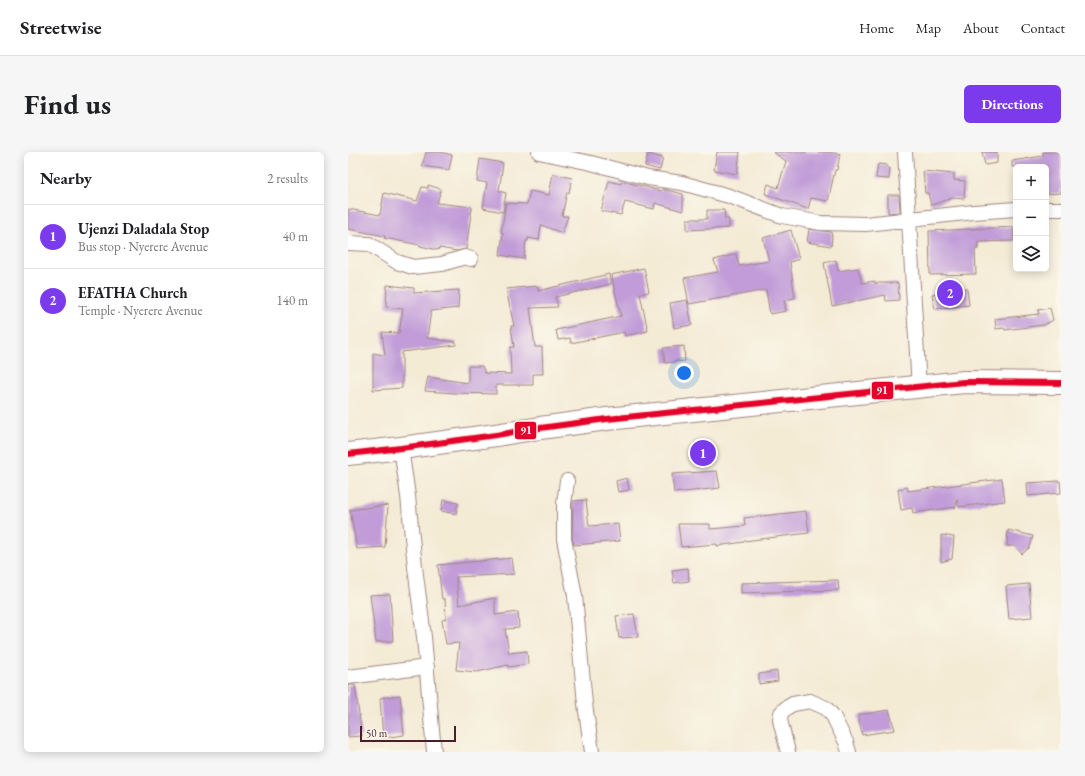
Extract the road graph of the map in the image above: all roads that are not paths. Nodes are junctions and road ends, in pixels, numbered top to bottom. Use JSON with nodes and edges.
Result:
{"nodes":[{"id":1,"x":539,"y":152,"type":"edge"},
{"id":2,"x":905,"y":152,"type":"edge"},
{"id":3,"x":1013,"y":209,"type":"edge"},
{"id":4,"x":1049,"y":209,"type":"edge"},
{"id":5,"x":1061,"y":209,"type":"edge"},
{"id":6,"x":910,"y":219,"type":"junction"},
{"id":7,"x":348,"y":243,"type":"edge"},
{"id":8,"x":471,"y":259,"type":"dead end"},
{"id":9,"x":1061,"y":383,"type":"edge"},
{"id":10,"x":919,"y":388,"type":"junction"},
{"id":11,"x":401,"y":448,"type":"junction"},
{"id":12,"x":348,"y":454,"type":"edge"},
{"id":13,"x":567,"y":481,"type":"dead end"},
{"id":14,"x":427,"y":667,"type":"junction"},
{"id":15,"x":348,"y":677,"type":"edge"},
{"id":16,"x":434,"y":752,"type":"edge"},
{"id":17,"x":592,"y":752,"type":"edge"},
{"id":18,"x":788,"y":752,"type":"edge"},
{"id":19,"x":849,"y":752,"type":"edge"}],
"edges":[{"from":1,"to":6,"type":"street"},
{"from":2,"to":6,"type":"street"},
{"from":3,"to":6,"type":"street"},
{"from":4,"to":5,"type":"street"},
{"from":6,"to":10,"type":"street"},
{"from":7,"to":8,"type":"street"},
{"from":9,"to":10,"type":"main road"},
{"from":10,"to":11,"type":"main road"},
{"from":11,"to":12,"type":"main road"},
{"from":11,"to":14,"type":"street"},
{"from":13,"to":17,"type":"street"},
{"from":14,"to":15,"type":"street"},
{"from":14,"to":16,"type":"street"},
{"from":18,"to":19,"type":"street"}]}
